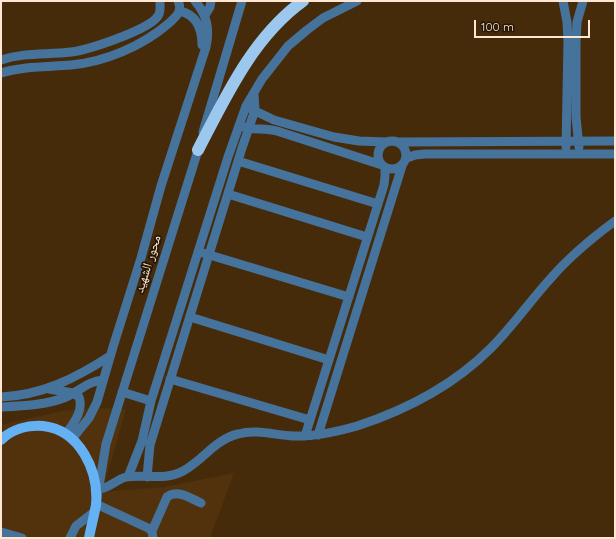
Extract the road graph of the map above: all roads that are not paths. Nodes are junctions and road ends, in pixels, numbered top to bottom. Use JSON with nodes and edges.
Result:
{"nodes":[{"id":1,"x":160,"y":1,"type":"edge"},
{"id":2,"x":178,"y":1,"type":"edge"},
{"id":3,"x":195,"y":1,"type":"edge"},
{"id":4,"x":212,"y":1,"type":"edge"},
{"id":5,"x":242,"y":1,"type":"edge"},
{"id":6,"x":303,"y":1,"type":"edge"},
{"id":7,"x":357,"y":1,"type":"edge"},
{"id":8,"x":563,"y":1,"type":"edge"},
{"id":9,"x":583,"y":1,"type":"edge"},
{"id":10,"x":180,"y":11,"type":"junction"},
{"id":11,"x":204,"y":15,"type":"junction"},
{"id":12,"x":1,"y":60,"type":"edge"},
{"id":13,"x":201,"y":61,"type":"junction"},
{"id":14,"x":1,"y":73,"type":"edge"},
{"id":15,"x":254,"y":94,"type":"junction"},
{"id":16,"x":246,"y":106,"type":"junction"},
{"id":17,"x":255,"y":110,"type":"junction"},
{"id":18,"x":238,"y":125,"type":"junction"},
{"id":19,"x":248,"y":129,"type":"junction"},
{"id":20,"x":566,"y":141,"type":"junction"},
{"id":21,"x":615,"y":141,"type":"edge"},
{"id":22,"x":386,"y":142,"type":"junction"},
{"id":23,"x":400,"y":142,"type":"junction"},
{"id":24,"x":579,"y":142,"type":"junction"},
{"id":25,"x":198,"y":150,"type":"junction"},
{"id":26,"x":566,"y":154,"type":"junction"},
{"id":27,"x":580,"y":154,"type":"junction"},
{"id":28,"x":615,"y":154,"type":"edge"},
{"id":29,"x":238,"y":161,"type":"junction"},
{"id":30,"x":404,"y":162,"type":"junction"},
{"id":31,"x":383,"y":166,"type":"junction"},
{"id":32,"x":228,"y":194,"type":"junction"},
{"id":33,"x":378,"y":204,"type":"junction"},
{"id":34,"x":615,"y":221,"type":"edge"},
{"id":35,"x":367,"y":237,"type":"junction"},
{"id":36,"x":198,"y":251,"type":"junction"},
{"id":37,"x":209,"y":254,"type":"junction"},
{"id":38,"x":349,"y":296,"type":"junction"},
{"id":39,"x":190,"y":317,"type":"junction"},
{"id":40,"x":110,"y":356,"type":"junction"},
{"id":41,"x":329,"y":360,"type":"junction"},
{"id":42,"x":170,"y":379,"type":"junction"},
{"id":43,"x":103,"y":380,"type":"junction"},
{"id":44,"x":49,"y":389,"type":"junction"},
{"id":45,"x":122,"y":392,"type":"junction"},
{"id":46,"x":73,"y":393,"type":"junction"},
{"id":47,"x":1,"y":397,"type":"edge"},
{"id":48,"x":151,"y":400,"type":"junction"},
{"id":49,"x":1,"y":407,"type":"edge"},
{"id":50,"x":310,"y":420,"type":"junction"},
{"id":51,"x":318,"y":435,"type":"junction"},
{"id":52,"x":305,"y":436,"type":"junction"},
{"id":53,"x":69,"y":437,"type":"junction"},
{"id":54,"x":1,"y":440,"type":"edge"},
{"id":55,"x":128,"y":477,"type":"junction"},
{"id":56,"x":147,"y":477,"type":"junction"},
{"id":57,"x":98,"y":489,"type":"junction"},
{"id":58,"x":201,"y":503,"type":"dead end"},
{"id":59,"x":95,"y":508,"type":"junction"},
{"id":60,"x":1,"y":532,"type":"edge"},
{"id":61,"x":152,"y":535,"type":"edge"},
{"id":62,"x":22,"y":538,"type":"edge"},
{"id":63,"x":70,"y":538,"type":"edge"},
{"id":64,"x":89,"y":538,"type":"edge"}],
"edges":[{"from":1,"to":12,"type":"street"},
{"from":2,"to":10,"type":"street"},
{"from":3,"to":11,"type":"street"},
{"from":4,"to":11,"type":"street"},
{"from":5,"to":25,"type":"street","name":"محور الشهيد"},
{"from":6,"to":25,"type":"highway"},
{"from":7,"to":15,"type":"street"},
{"from":8,"to":20,"type":"street"},
{"from":9,"to":24,"type":"street"},
{"from":10,"to":13,"type":"street"},
{"from":10,"to":14,"type":"street"},
{"from":11,"to":13,"type":"street"},
{"from":13,"to":40,"type":"street"},
{"from":15,"to":16,"type":"street"},
{"from":15,"to":17,"type":"street"},
{"from":16,"to":17,"type":"street"},
{"from":16,"to":18,"type":"street"},
{"from":17,"to":19,"type":"street"},
{"from":17,"to":22,"type":"street"},
{"from":18,"to":19,"type":"street"},
{"from":18,"to":36,"type":"street"},
{"from":19,"to":29,"type":"street"},
{"from":19,"to":31,"type":"street"},
{"from":20,"to":23,"type":"street"},
{"from":20,"to":24,"type":"street"},
{"from":20,"to":26,"type":"street"},
{"from":21,"to":24,"type":"street"},
{"from":22,"to":23,"type":"street"},
{"from":22,"to":31,"type":"street"},
{"from":23,"to":30,"type":"street"},
{"from":24,"to":27,"type":"street"},
{"from":25,"to":45,"type":"street","name":"محور الشهيد"},
{"from":26,"to":27,"type":"street"},
{"from":26,"to":30,"type":"street"},
{"from":27,"to":28,"type":"street"},
{"from":29,"to":32,"type":"street"},
{"from":29,"to":33,"type":"street"},
{"from":30,"to":31,"type":"street"},
{"from":30,"to":51,"type":"street"},
{"from":31,"to":33,"type":"street"},
{"from":32,"to":35,"type":"street"},
{"from":32,"to":37,"type":"street"},
{"from":33,"to":35,"type":"street"},
{"from":34,"to":51,"type":"street"},
{"from":35,"to":38,"type":"street"},
{"from":36,"to":37,"type":"street"},
{"from":36,"to":48,"type":"street"},
{"from":37,"to":38,"type":"street"},
{"from":37,"to":39,"type":"street"},
{"from":38,"to":41,"type":"street"},
{"from":39,"to":41,"type":"street"},
{"from":39,"to":42,"type":"street"},
{"from":40,"to":43,"type":"street"},
{"from":40,"to":44,"type":"street"},
{"from":41,"to":50,"type":"street"},
{"from":42,"to":50,"type":"street"},
{"from":42,"to":56,"type":"street"},
{"from":43,"to":46,"type":"street"},
{"from":43,"to":53,"type":"street"},
{"from":44,"to":46,"type":"street"},
{"from":44,"to":47,"type":"street"},
{"from":45,"to":48,"type":"street"},
{"from":45,"to":57,"type":"street","name":"محور الشهيد"},
{"from":46,"to":49,"type":"street"},
{"from":46,"to":53,"type":"street"},
{"from":48,"to":55,"type":"street"},
{"from":50,"to":52,"type":"street"},
{"from":51,"to":52,"type":"street"},
{"from":52,"to":56,"type":"street"},
{"from":53,"to":54,"type":"main road"},
{"from":53,"to":59,"type":"main road"},
{"from":55,"to":56,"type":"street"},
{"from":55,"to":57,"type":"street"},
{"from":57,"to":59,"type":"street","name":"محور الشهيد"},
{"from":58,"to":61,"type":"street"},
{"from":59,"to":61,"type":"street"},
{"from":59,"to":63,"type":"street"},
{"from":59,"to":64,"type":"main road","name":"محور الشهيد"},
{"from":60,"to":62,"type":"street"}]}
